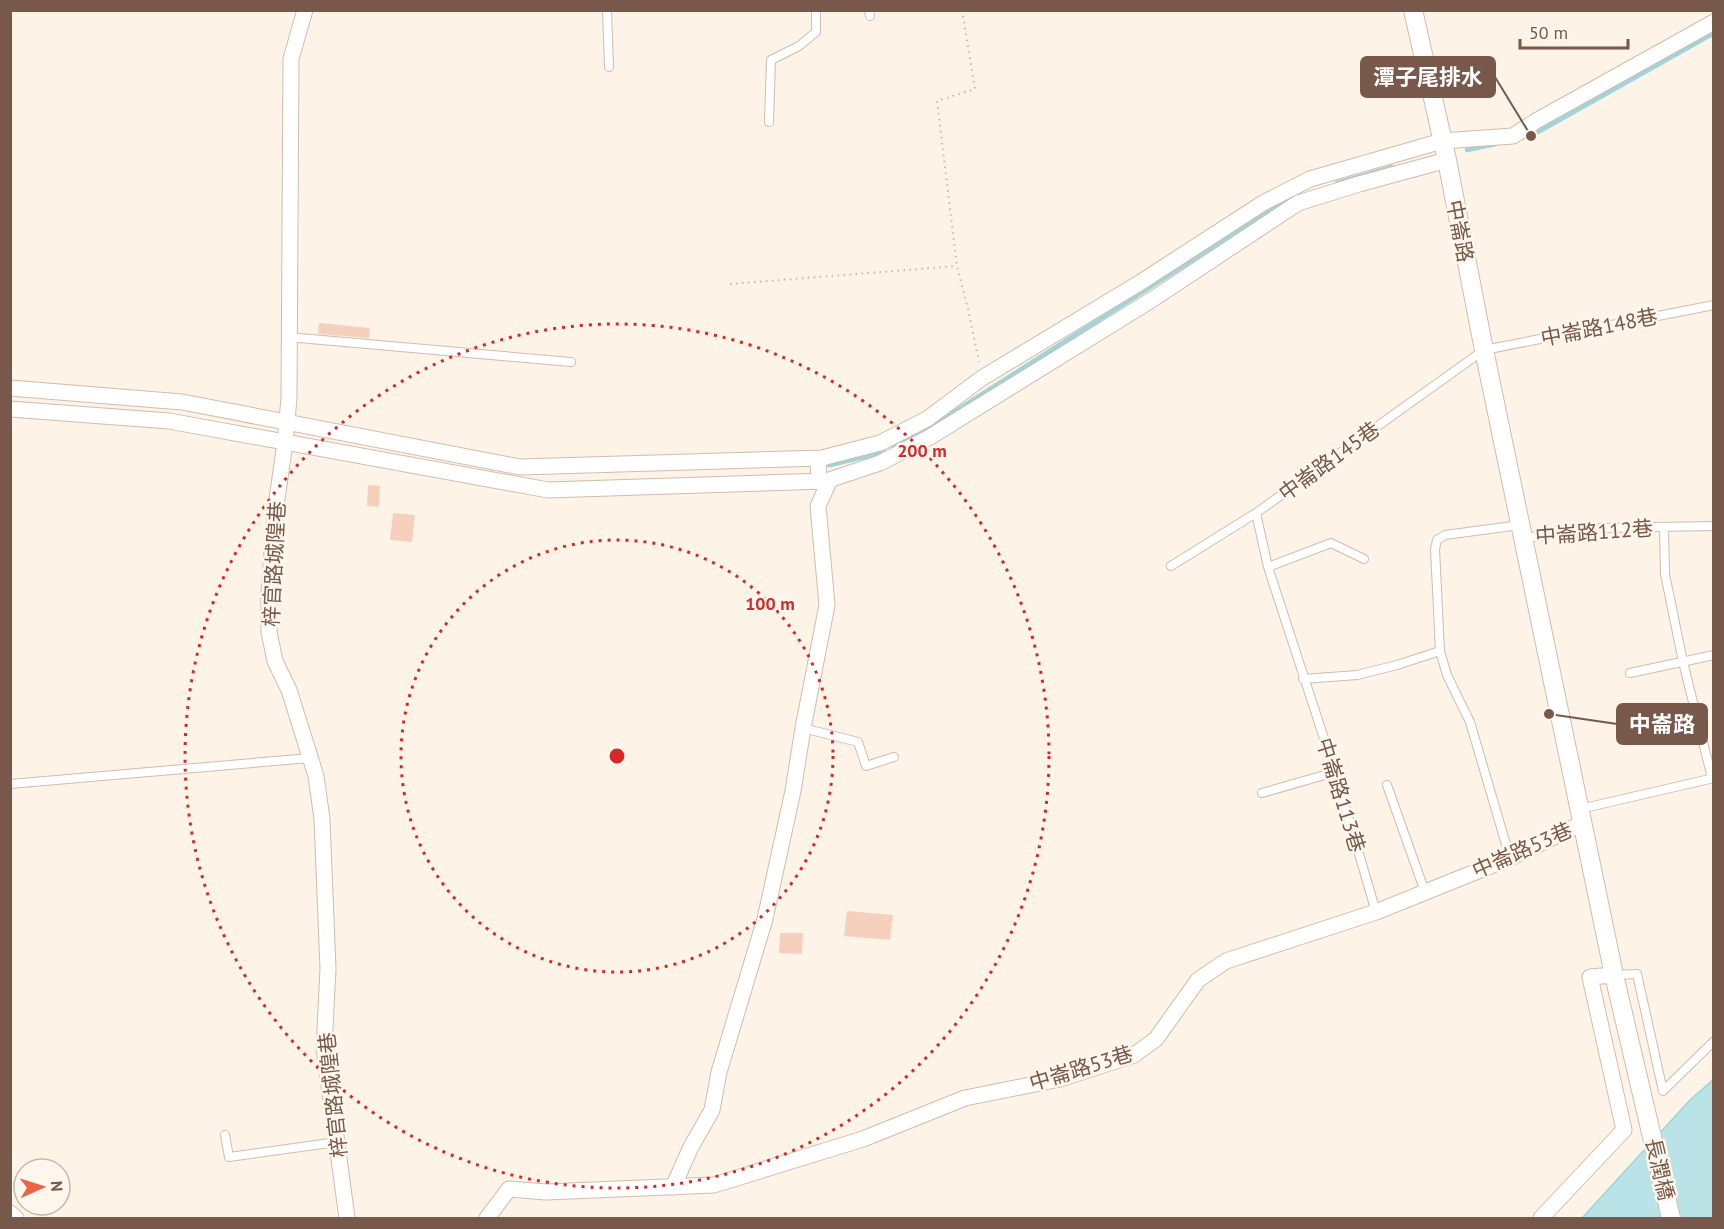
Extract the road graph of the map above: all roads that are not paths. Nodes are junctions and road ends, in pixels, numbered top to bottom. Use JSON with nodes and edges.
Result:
{"nodes":[{"id":1,"x":305,"y":10,"type":"edge"},
{"id":2,"x":607,"y":10,"type":"edge"},
{"id":3,"x":816,"y":10,"type":"edge"},
{"id":4,"x":1413,"y":10,"type":"edge"},
{"id":5,"x":1713,"y":22,"type":"edge"},
{"id":6,"x":609,"y":67,"type":"dead end"},
{"id":7,"x":769,"y":122,"type":"dead end"},
{"id":8,"x":1442,"y":141,"type":"junction"},
{"id":9,"x":1447,"y":160,"type":"junction"},
{"id":10,"x":1147,"y":290,"type":"junction"},
{"id":11,"x":1713,"y":305,"type":"edge"},
{"id":12,"x":288,"y":337,"type":"junction"},
{"id":13,"x":1484,"y":350,"type":"junction"},
{"id":14,"x":571,"y":362,"type":"dead end"},
{"id":15,"x":10,"y":388,"type":"edge"},
{"id":16,"x":10,"y":409,"type":"edge"},
{"id":17,"x":287,"y":422,"type":"junction"},
{"id":18,"x":285,"y":443,"type":"junction"},
{"id":19,"x":821,"y":470,"type":"junction"},
{"id":20,"x":548,"y":478,"type":"junction"},
{"id":21,"x":1256,"y":513,"type":"junction"},
{"id":22,"x":1713,"y":526,"type":"edge"},
{"id":23,"x":1664,"y":527,"type":"junction"},
{"id":24,"x":1522,"y":531,"type":"junction"},
{"id":25,"x":1364,"y":559,"type":"dead end"},
{"id":26,"x":1171,"y":566,"type":"dead end"},
{"id":27,"x":1268,"y":567,"type":"junction"},
{"id":28,"x":1440,"y":651,"type":"junction"},
{"id":29,"x":1713,"y":655,"type":"edge"},
{"id":30,"x":1683,"y":662,"type":"junction"},
{"id":31,"x":1630,"y":674,"type":"dead end"},
{"id":32,"x":1303,"y":679,"type":"junction"},
{"id":33,"x":803,"y":728,"type":"junction"},
{"id":34,"x":894,"y":757,"type":"dead end"},
{"id":35,"x":310,"y":758,"type":"junction"},
{"id":36,"x":1335,"y":772,"type":"junction"},
{"id":37,"x":1713,"y":778,"type":"edge"},
{"id":38,"x":10,"y":784,"type":"edge"},
{"id":39,"x":1387,"y":785,"type":"dead end"},
{"id":40,"x":1262,"y":793,"type":"dead end"},
{"id":41,"x":1581,"y":816,"type":"junction"},
{"id":42,"x":1510,"y":858,"type":"junction"},
{"id":43,"x":1425,"y":892,"type":"junction"},
{"id":44,"x":1376,"y":912,"type":"junction"},
{"id":45,"x":1614,"y":975,"type":"junction"},
{"id":46,"x":1713,"y":1041,"type":"edge"},
{"id":47,"x":1648,"y":1120,"type":"joint"},
{"id":48,"x":225,"y":1135,"type":"dead end"},
{"id":49,"x":337,"y":1142,"type":"junction"},
{"id":50,"x":673,"y":1187,"type":"junction"},
{"id":51,"x":10,"y":1214,"type":"edge"},
{"id":52,"x":16,"y":1218,"type":"edge"},
{"id":53,"x":347,"y":1218,"type":"edge"},
{"id":54,"x":487,"y":1218,"type":"edge"},
{"id":55,"x":1541,"y":1218,"type":"edge"},
{"id":56,"x":1671,"y":1218,"type":"edge"}],
"edges":[{"from":1,"to":12,"type":"street","name":"梓官路城隍巷"},
{"from":2,"to":6,"type":"lane"},
{"from":3,"to":7,"type":"lane"},
{"from":4,"to":8,"type":"street","name":"中崙路"},
{"from":5,"to":8,"type":"street"},
{"from":8,"to":9,"type":"street","name":"中崙路"},
{"from":8,"to":10,"type":"street"},
{"from":9,"to":10,"type":"street"},
{"from":9,"to":13,"type":"street","name":"中崙路"},
{"from":10,"to":19,"type":"street"},
{"from":10,"to":19,"type":"street"},
{"from":11,"to":13,"type":"lane","name":"中崙路148巷"},
{"from":12,"to":14,"type":"lane"},
{"from":12,"to":17,"type":"street","name":"梓官路城隍巷"},
{"from":13,"to":21,"type":"lane","name":"中崙路145巷"},
{"from":13,"to":24,"type":"street","name":"中崙路"},
{"from":15,"to":17,"type":"street"},
{"from":16,"to":18,"type":"street"},
{"from":17,"to":18,"type":"street","name":"梓官路城隍巷"},
{"from":17,"to":20,"type":"street"},
{"from":18,"to":20,"type":"street"},
{"from":18,"to":35,"type":"street","name":"梓官路城隍巷"},
{"from":19,"to":20,"type":"street"},
{"from":19,"to":20,"type":"street"},
{"from":19,"to":33,"type":"street"},
{"from":21,"to":26,"type":"lane","name":"中崙路145巷"},
{"from":21,"to":27,"type":"lane","name":"中崙路113巷"},
{"from":22,"to":23,"type":"lane","name":"中崙路112巷"},
{"from":23,"to":24,"type":"lane","name":"中崙路112巷"},
{"from":23,"to":30,"type":"lane","name":"中崙路112巷"},
{"from":24,"to":28,"type":"lane"},
{"from":24,"to":41,"type":"street","name":"中崙路"},
{"from":25,"to":27,"type":"lane"},
{"from":27,"to":32,"type":"lane","name":"中崙路113巷"},
{"from":28,"to":32,"type":"lane"},
{"from":28,"to":42,"type":"lane"},
{"from":29,"to":30,"type":"lane"},
{"from":30,"to":31,"type":"lane"},
{"from":30,"to":37,"type":"lane","name":"中崙路112巷"},
{"from":32,"to":36,"type":"lane","name":"中崙路113巷"},
{"from":33,"to":34,"type":"lane"},
{"from":33,"to":50,"type":"street"},
{"from":35,"to":38,"type":"lane"},
{"from":35,"to":49,"type":"street","name":"梓官路城隍巷"},
{"from":36,"to":40,"type":"lane"},
{"from":36,"to":44,"type":"lane","name":"中崙路113巷"},
{"from":37,"to":41,"type":"lane"},
{"from":39,"to":43,"type":"lane"},
{"from":41,"to":42,"type":"street","name":"中崙路53巷"},
{"from":41,"to":45,"type":"street","name":"中崙路"},
{"from":42,"to":43,"type":"street","name":"中崙路53巷"},
{"from":43,"to":44,"type":"street","name":"中崙路53巷"},
{"from":44,"to":50,"type":"street","name":"中崙路53巷"},
{"from":45,"to":46,"type":"lane"},
{"from":45,"to":47,"type":"street","name":"中崙路"},
{"from":45,"to":55,"type":"street"},
{"from":47,"to":56,"type":"street","name":"長潤橋"},
{"from":48,"to":49,"type":"lane"},
{"from":49,"to":53,"type":"street","name":"梓官路城隍巷"},
{"from":50,"to":54,"type":"street"},
{"from":51,"to":52,"type":"street"}]}
